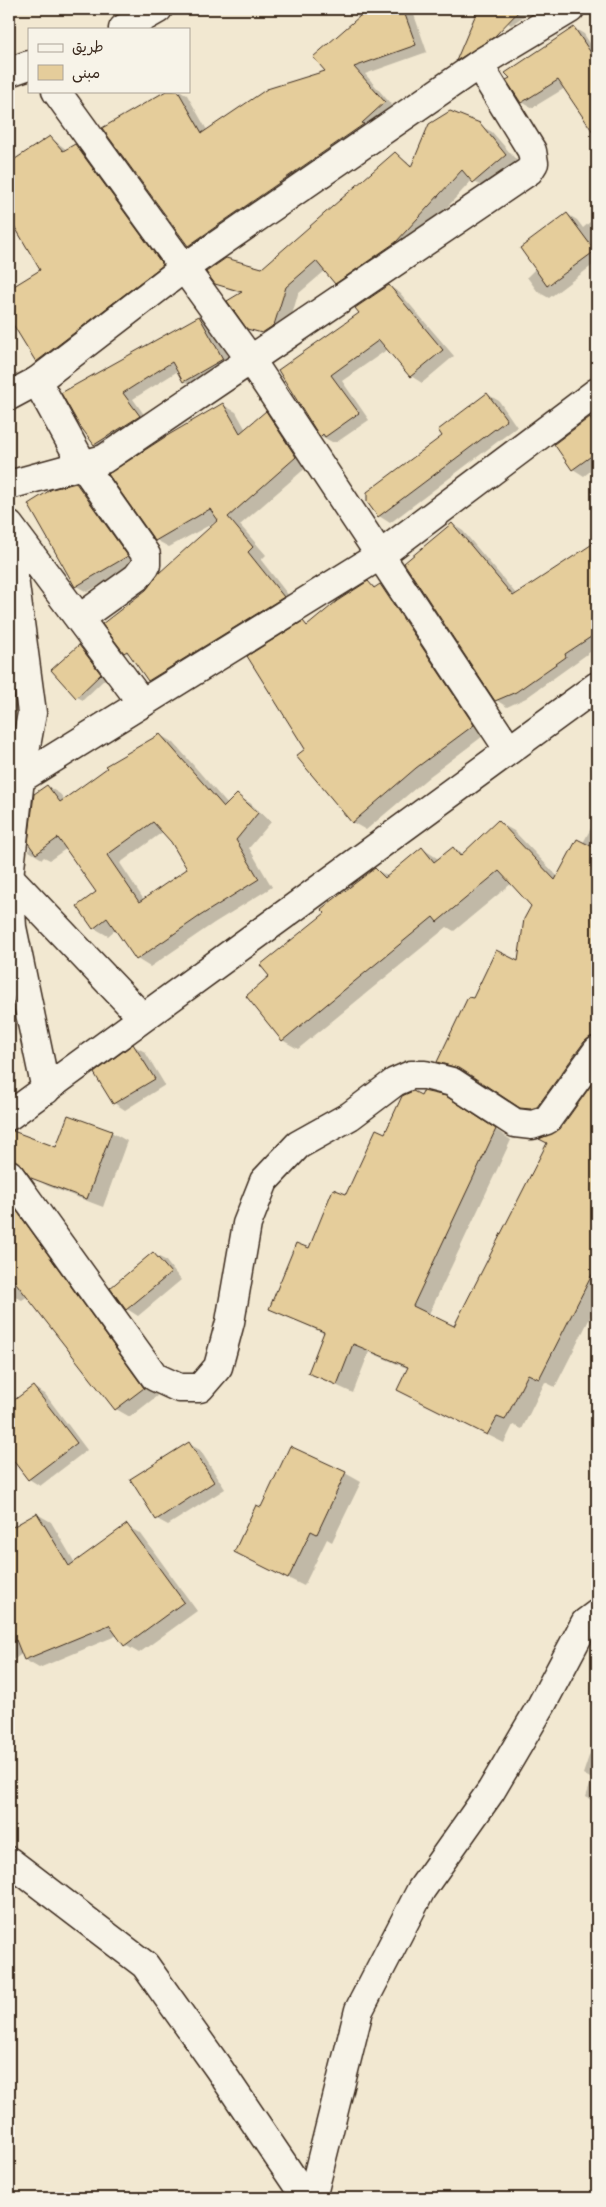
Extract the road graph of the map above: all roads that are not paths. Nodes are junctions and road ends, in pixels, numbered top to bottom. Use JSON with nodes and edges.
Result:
{"nodes":[{"id":1,"x":158,"y":9,"type":"edge"},
{"id":2,"x":570,"y":9,"type":"edge"},
{"id":3,"x":125,"y":28,"type":"edge"},
{"id":4,"x":28,"y":64,"type":"edge"},
{"id":5,"x":479,"y":65,"type":"junction"},
{"id":6,"x":9,"y":72,"type":"edge"},
{"id":7,"x":57,"y":92,"type":"edge"},
{"id":8,"x":184,"y":268,"type":"junction"},
{"id":9,"x":250,"y":359,"type":"junction"},
{"id":10,"x":37,"y":381,"type":"junction"},
{"id":11,"x":597,"y":392,"type":"edge"},
{"id":12,"x":9,"y":396,"type":"edge"},
{"id":13,"x":83,"y":465,"type":"junction"},
{"id":14,"x":9,"y":485,"type":"edge"},
{"id":15,"x":9,"y":525,"type":"edge"},
{"id":16,"x":9,"y":540,"type":"edge"},
{"id":17,"x":379,"y":556,"type":"junction"},
{"id":18,"x":80,"y":618,"type":"junction"},
{"id":19,"x":597,"y":686,"type":"edge"},
{"id":20,"x":142,"y":703,"type":"junction"},
{"id":21,"x":509,"y":750,"type":"junction"},
{"id":22,"x":20,"y":778,"type":"junction"},
{"id":23,"x":9,"y":877,"type":"edge"},
{"id":24,"x":142,"y":1017,"type":"junction"},
{"id":25,"x":597,"y":1051,"type":"edge"},
{"id":26,"x":46,"y":1090,"type":"junction"},
{"id":27,"x":9,"y":1116,"type":"edge"},
{"id":28,"x":9,"y":1174,"type":"edge"},
{"id":29,"x":597,"y":1614,"type":"edge"},
{"id":30,"x":9,"y":1861,"type":"edge"},
{"id":31,"x":306,"y":2198,"type":"edge"},
{"id":32,"x":312,"y":2198,"type":"edge"}],
"edges":[{"from":1,"to":3,"type":"street"},
{"from":2,"to":5,"type":"street"},
{"from":4,"to":6,"type":"street"},
{"from":5,"to":8,"type":"street"},
{"from":5,"to":9,"type":"street"},
{"from":7,"to":8,"type":"street"},
{"from":8,"to":9,"type":"street"},
{"from":8,"to":10,"type":"street"},
{"from":9,"to":13,"type":"street"},
{"from":9,"to":17,"type":"street"},
{"from":10,"to":12,"type":"street"},
{"from":10,"to":13,"type":"street"},
{"from":11,"to":17,"type":"street"},
{"from":13,"to":14,"type":"street"},
{"from":13,"to":18,"type":"street"},
{"from":15,"to":18,"type":"street"},
{"from":16,"to":22,"type":"street"},
{"from":17,"to":20,"type":"street"},
{"from":17,"to":21,"type":"street"},
{"from":18,"to":20,"type":"street"},
{"from":19,"to":21,"type":"street"},
{"from":20,"to":22,"type":"street"},
{"from":21,"to":24,"type":"street"},
{"from":22,"to":23,"type":"street"},
{"from":23,"to":24,"type":"street"},
{"from":23,"to":26,"type":"street"},
{"from":24,"to":26,"type":"street"},
{"from":25,"to":28,"type":"street"},
{"from":26,"to":27,"type":"street"},
{"from":29,"to":32,"type":"street"},
{"from":30,"to":31,"type":"street"}]}
